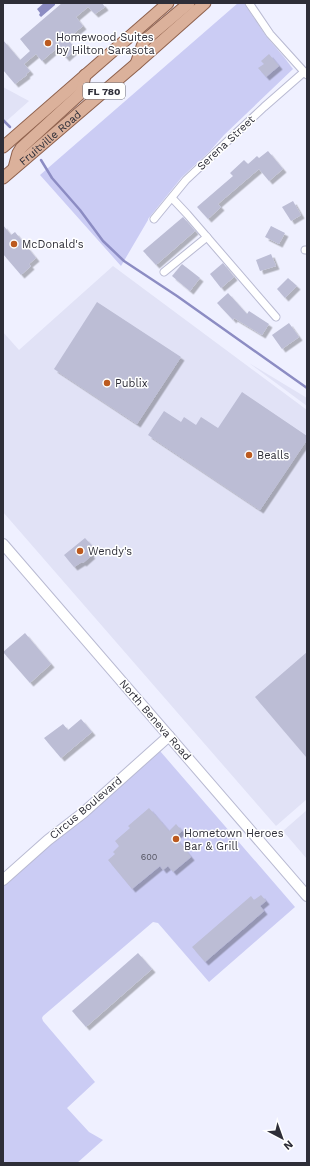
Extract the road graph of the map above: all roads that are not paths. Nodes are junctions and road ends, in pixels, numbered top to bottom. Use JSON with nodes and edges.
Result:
{"nodes":[{"id":1,"x":168,"y":3,"type":"edge"},
{"id":2,"x":189,"y":3,"type":"edge"},
{"id":3,"x":205,"y":3,"type":"edge"},
{"id":4,"x":249,"y":3,"type":"edge"},
{"id":5,"x":136,"y":64,"type":"junction"},
{"id":6,"x":306,"y":74,"type":"edge"},
{"id":7,"x":85,"y":75,"type":"junction"},
{"id":8,"x":3,"y":147,"type":"edge"},
{"id":9,"x":14,"y":168,"type":"junction"},
{"id":10,"x":3,"y":178,"type":"edge"},
{"id":11,"x":172,"y":198,"type":"junction"},
{"id":12,"x":154,"y":219,"type":"dead end"},
{"id":13,"x":207,"y":237,"type":"junction"},
{"id":14,"x":164,"y":272,"type":"dead end"},
{"id":15,"x":276,"y":317,"type":"dead end"},
{"id":16,"x":3,"y":544,"type":"edge"},
{"id":17,"x":170,"y":736,"type":"junction"},
{"id":18,"x":3,"y":880,"type":"edge"},
{"id":19,"x":307,"y":896,"type":"edge"}],
"edges":[{"from":1,"to":7,"type":"main road","number":"FL 780"},
{"from":2,"to":5,"type":"main road"},
{"from":3,"to":5,"type":"main road","name":"Fruitville Road","number":"FL 780"},
{"from":4,"to":6,"type":"street"},
{"from":5,"to":9,"type":"main road","name":"Fruitville Road","number":"FL 780"},
{"from":6,"to":11,"type":"street","name":"Serena Street"},
{"from":7,"to":8,"type":"main road","number":"FL 780"},
{"from":7,"to":9,"type":"main road"},
{"from":9,"to":10,"type":"main road","name":"Fruitville Road","number":"FL 780"},
{"from":11,"to":12,"type":"street","name":"Serena Street"},
{"from":11,"to":13,"type":"street"},
{"from":13,"to":14,"type":"street"},
{"from":13,"to":15,"type":"street"},
{"from":16,"to":17,"type":"main road","name":"North Beneva Road"},
{"from":17,"to":18,"type":"main road","name":"Circus Boulevard"},
{"from":17,"to":19,"type":"main road","name":"North Beneva Road"}]}
